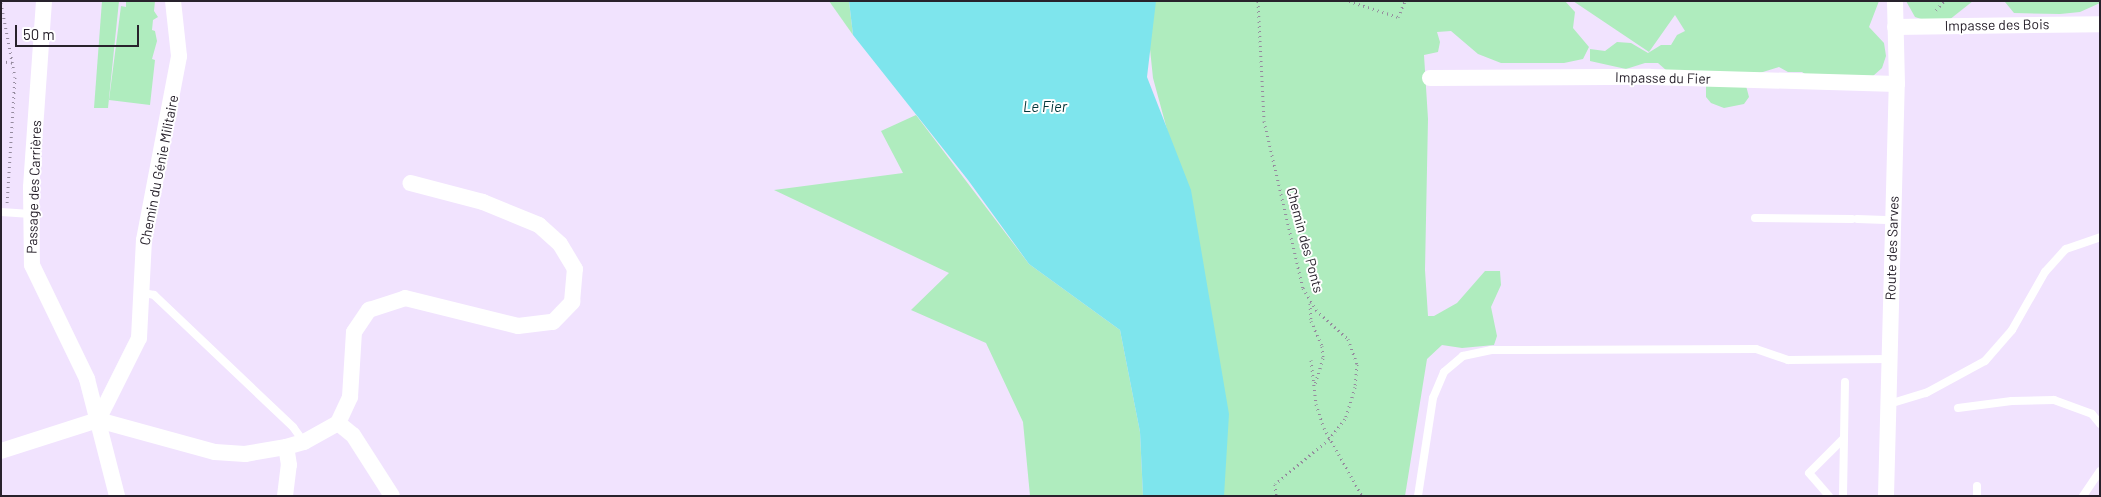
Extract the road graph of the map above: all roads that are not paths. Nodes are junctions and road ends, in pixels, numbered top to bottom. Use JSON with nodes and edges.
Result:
{"nodes":[{"id":1,"x":44,"y":1,"type":"edge"},
{"id":2,"x":173,"y":1,"type":"edge"},
{"id":3,"x":1895,"y":1,"type":"edge"},
{"id":4,"x":2100,"y":24,"type":"edge"},
{"id":5,"x":1895,"y":26,"type":"junction"},
{"id":6,"x":1430,"y":78,"type":"dead end"},
{"id":7,"x":1897,"y":84,"type":"junction"},
{"id":8,"x":410,"y":183,"type":"dead end"},
{"id":9,"x":4,"y":213,"type":"edge"},
{"id":10,"x":32,"y":214,"type":"junction"},
{"id":11,"x":1755,"y":218,"type":"dead end"},
{"id":12,"x":1893,"y":220,"type":"junction"},
{"id":13,"x":2100,"y":236,"type":"edge"},
{"id":14,"x":143,"y":293,"type":"junction"},
{"id":15,"x":1889,"y":359,"type":"junction"},
{"id":16,"x":1845,"y":382,"type":"dead end"},
{"id":17,"x":1888,"y":404,"type":"junction"},
{"id":18,"x":1958,"y":408,"type":"dead end"},
{"id":19,"x":98,"y":420,"type":"junction"},
{"id":20,"x":338,"y":423,"type":"junction"},
{"id":21,"x":2100,"y":424,"type":"edge"},
{"id":22,"x":1844,"y":439,"type":"junction"},
{"id":23,"x":304,"y":442,"type":"junction"},
{"id":24,"x":286,"y":447,"type":"junction"},
{"id":25,"x":1,"y":452,"type":"edge"},
{"id":26,"x":2100,"y":471,"type":"edge"},
{"id":27,"x":1977,"y":486,"type":"dead end"},
{"id":28,"x":116,"y":496,"type":"edge"},
{"id":29,"x":285,"y":496,"type":"edge"},
{"id":30,"x":392,"y":496,"type":"edge"},
{"id":31,"x":1418,"y":496,"type":"edge"},
{"id":32,"x":1829,"y":496,"type":"edge"},
{"id":33,"x":1843,"y":496,"type":"edge"},
{"id":34,"x":1886,"y":496,"type":"edge"},
{"id":35,"x":1977,"y":496,"type":"edge"},
{"id":36,"x":2083,"y":496,"type":"edge"}],
"edges":[{"from":1,"to":10,"type":"street","name":"Passage des Carrières"},
{"from":2,"to":14,"type":"street","name":"Chemin du Génie Militaire"},
{"from":3,"to":5,"type":"street","name":"Route des Sarves"},
{"from":4,"to":5,"type":"street","name":"Impasse des Bois"},
{"from":5,"to":7,"type":"street","name":"Route des Sarves"},
{"from":6,"to":7,"type":"street","name":"Impasse du Fier"},
{"from":7,"to":12,"type":"street","name":"Route des Sarves"},
{"from":8,"to":20,"type":"street"},
{"from":9,"to":10,"type":"lane"},
{"from":10,"to":19,"type":"street","name":"Passage des Carrières"},
{"from":11,"to":12,"type":"lane"},
{"from":12,"to":15,"type":"street","name":"Route des Sarves"},
{"from":13,"to":17,"type":"lane"},
{"from":14,"to":19,"type":"street","name":"Chemin du Génie Militaire"},
{"from":14,"to":23,"type":"lane"},
{"from":15,"to":17,"type":"street","name":"Route des Sarves"},
{"from":15,"to":31,"type":"lane"},
{"from":16,"to":22,"type":"lane"},
{"from":17,"to":34,"type":"street","name":"Route des Sarves"},
{"from":18,"to":21,"type":"lane"},
{"from":19,"to":24,"type":"street"},
{"from":19,"to":25,"type":"street"},
{"from":19,"to":28,"type":"street","name":"Passage des Carrières"},
{"from":20,"to":23,"type":"street"},
{"from":20,"to":30,"type":"street"},
{"from":22,"to":32,"type":"lane"},
{"from":22,"to":33,"type":"lane"},
{"from":23,"to":24,"type":"street"},
{"from":24,"to":29,"type":"street"},
{"from":26,"to":36,"type":"lane"},
{"from":27,"to":35,"type":"lane"}]}
